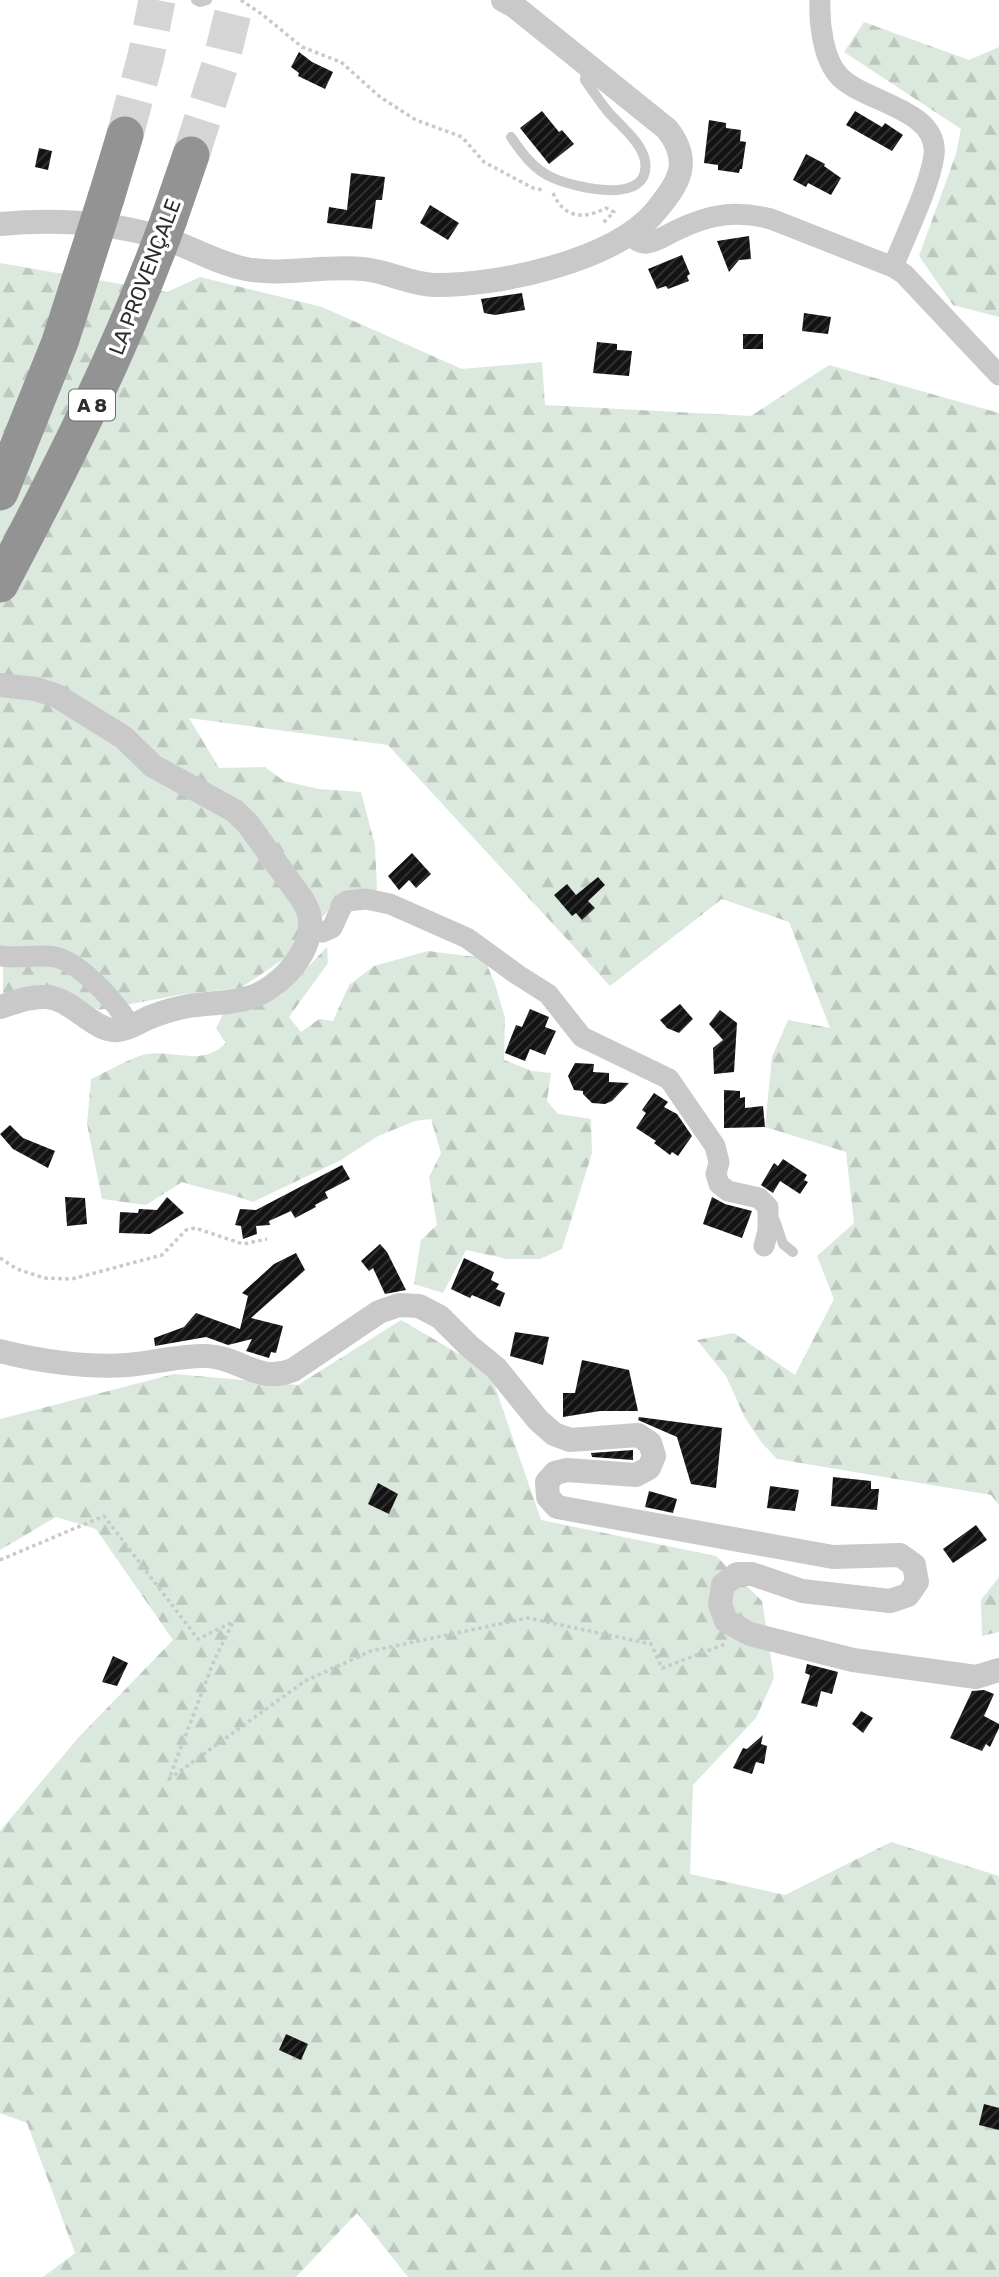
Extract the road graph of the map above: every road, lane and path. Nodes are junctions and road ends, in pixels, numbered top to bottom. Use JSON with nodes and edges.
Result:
{"nodes":[{"id":1,"x":196,"y":0,"type":"edge"},
{"id":2,"x":207,"y":0,"type":"edge"},
{"id":3,"x":241,"y":0,"type":"edge"},
{"id":4,"x":503,"y":0,"type":"edge"},
{"id":5,"x":820,"y":0,"type":"edge"},
{"id":6,"x":587,"y":64,"type":"junction"},
{"id":7,"x":125,"y":135,"type":"tunnel mouth"},
{"id":8,"x":511,"y":137,"type":"dead end"},
{"id":9,"x":191,"y":155,"type":"tunnel mouth"},
{"id":10,"x":607,"y":208,"type":"dead end"},
{"id":11,"x":0,"y":224,"type":"edge"},
{"id":12,"x":629,"y":233,"type":"junction"},
{"id":13,"x":893,"y":267,"type":"junction"},
{"id":14,"x":999,"y":375,"type":"edge"},
{"id":15,"x":0,"y":492,"type":"edge"},
{"id":16,"x":0,"y":584,"type":"edge"},
{"id":17,"x":0,"y":685,"type":"edge"},
{"id":18,"x":310,"y":931,"type":"junction"},
{"id":19,"x":0,"y":957,"type":"edge"},
{"id":20,"x":0,"y":1007,"type":"edge"},
{"id":21,"x":130,"y":1026,"type":"junction"},
{"id":22,"x":768,"y":1207,"type":"junction"},
{"id":23,"x":267,"y":1239,"type":"dead end"},
{"id":24,"x":764,"y":1246,"type":"dead end"},
{"id":25,"x":793,"y":1252,"type":"dead end"},
{"id":26,"x":0,"y":1258,"type":"edge"},
{"id":27,"x":0,"y":1351,"type":"edge"},
{"id":28,"x":0,"y":1560,"type":"edge"},
{"id":29,"x":750,"y":1634,"type":"junction"},
{"id":30,"x":999,"y":1670,"type":"edge"}],
"edges":[{"from":1,"to":2,"type":"lane"},
{"from":3,"to":10,"type":"path"},
{"from":4,"to":6,"type":"street"},
{"from":5,"to":13,"type":"street"},
{"from":6,"to":8,"type":"lane"},
{"from":6,"to":12,"type":"street"},
{"from":7,"to":15,"type":"highway","number":"A 8","bridge":true},
{"from":9,"to":16,"type":"highway","name":"LA PROVENÇALE","number":"A 8","bridge":true},
{"from":11,"to":12,"type":"street"},
{"from":12,"to":13,"type":"street"},
{"from":13,"to":14,"type":"street"},
{"from":17,"to":18,"type":"street"},
{"from":18,"to":21,"type":"street"},
{"from":18,"to":22,"type":"street"},
{"from":19,"to":21,"type":"street"},
{"from":20,"to":21,"type":"street"},
{"from":22,"to":24,"type":"street"},
{"from":22,"to":25,"type":"lane"},
{"from":23,"to":26,"type":"path"},
{"from":27,"to":29,"type":"street"},
{"from":28,"to":29,"type":"path"},
{"from":29,"to":30,"type":"street"}]}
